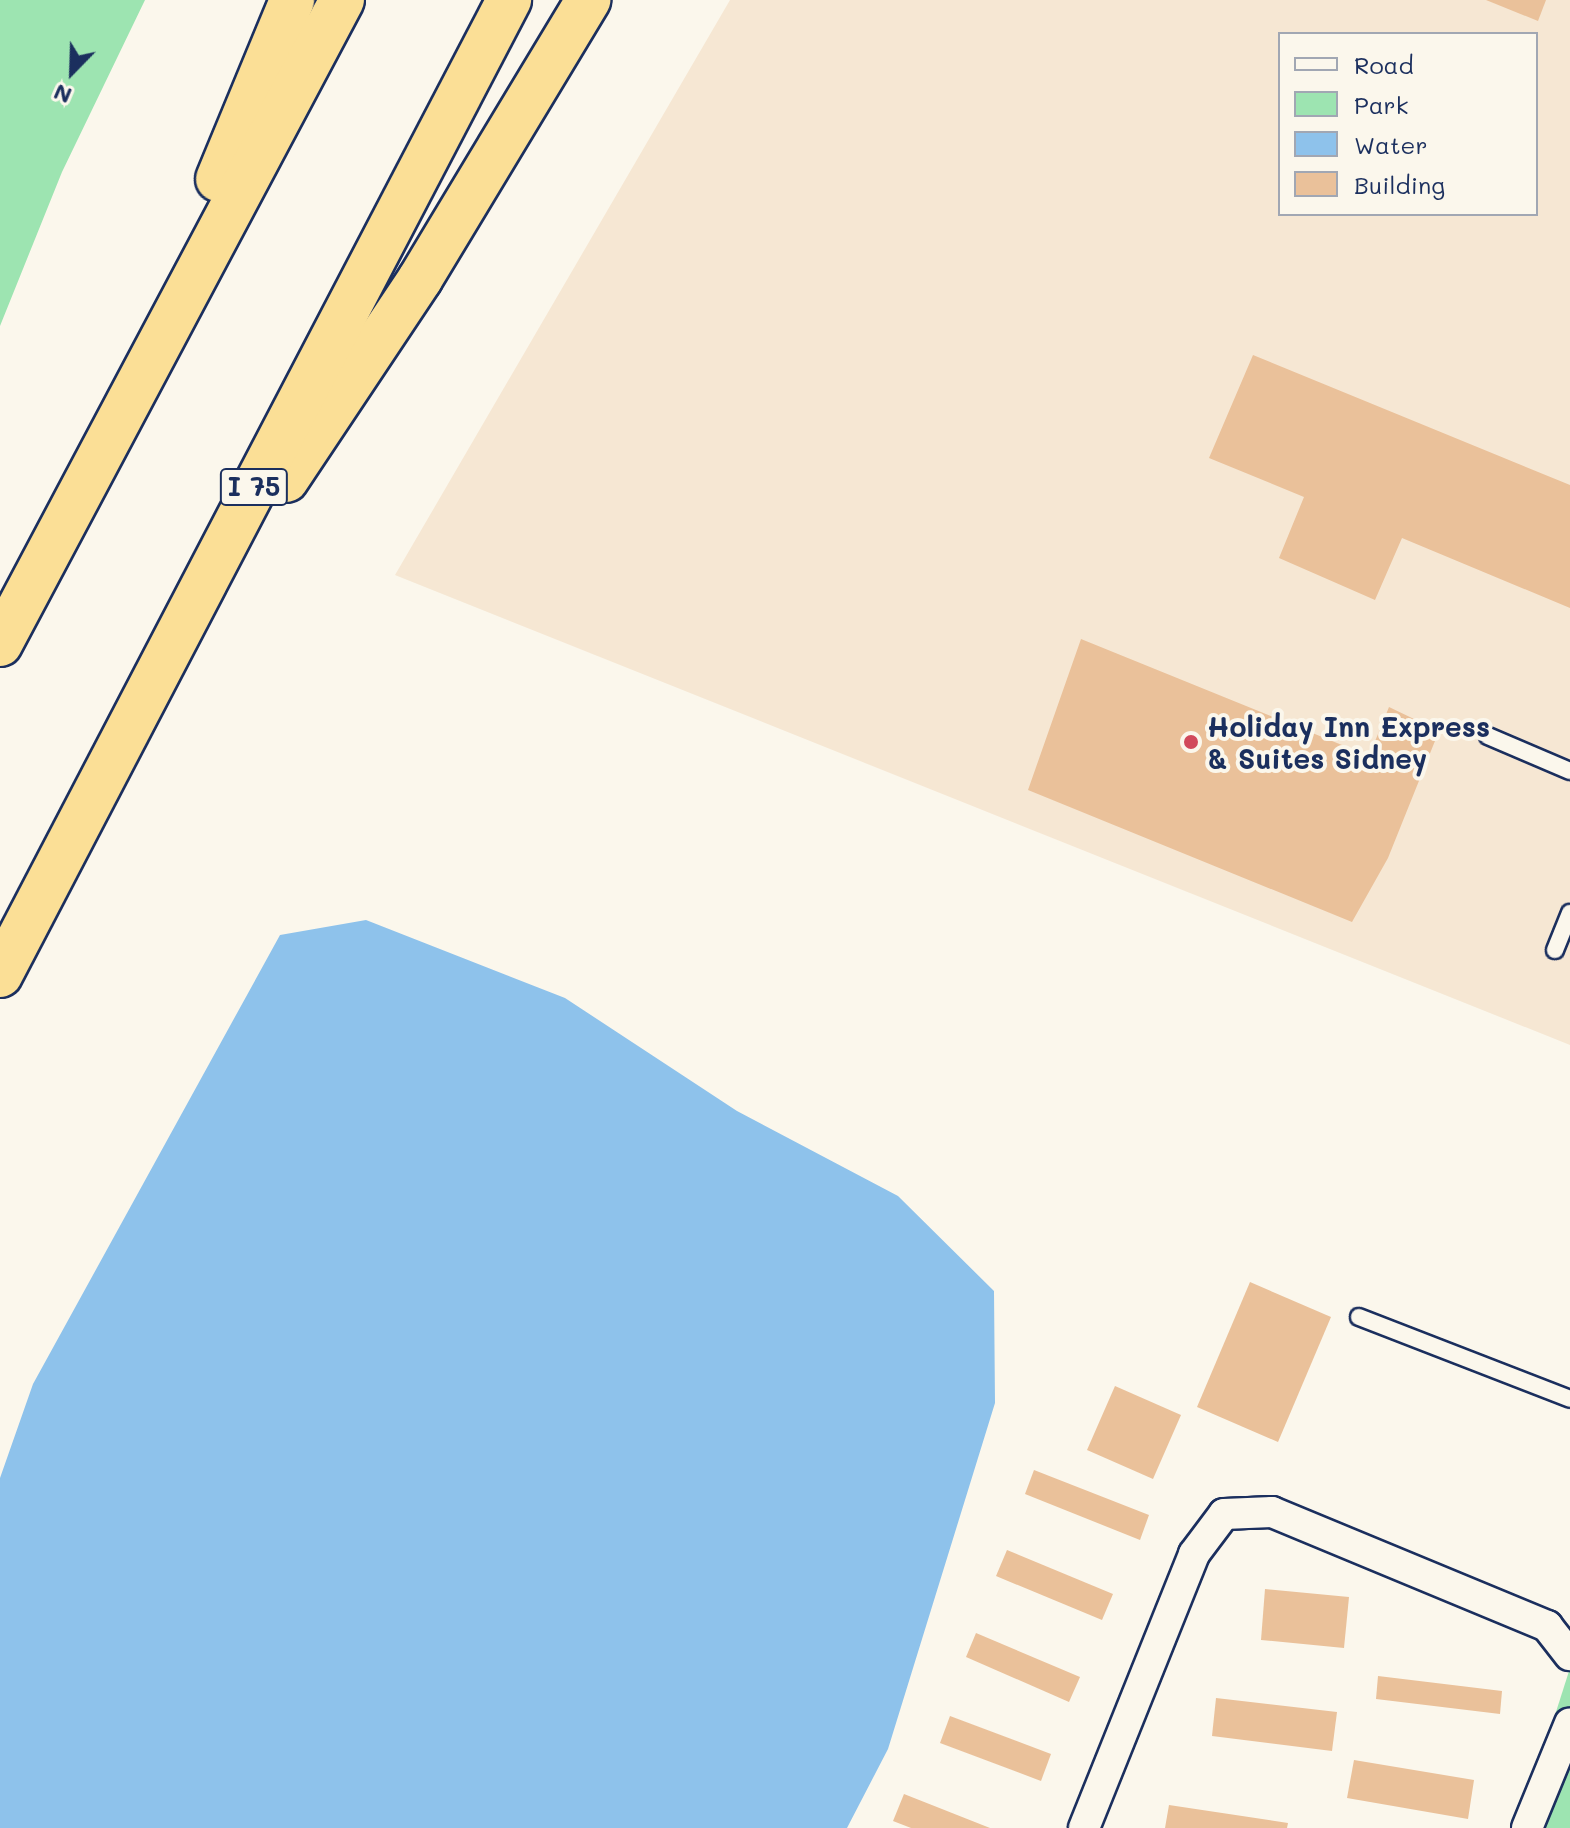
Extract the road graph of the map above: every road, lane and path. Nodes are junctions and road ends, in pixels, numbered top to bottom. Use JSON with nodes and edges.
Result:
{"nodes":[{"id":1,"x":292,"y":0,"type":"edge"},
{"id":2,"x":342,"y":0,"type":"edge"},
{"id":3,"x":509,"y":0,"type":"edge"},
{"id":4,"x":588,"y":0,"type":"edge"},
{"id":5,"x":119,"y":420,"type":"junction"},
{"id":6,"x":0,"y":644,"type":"edge"},
{"id":7,"x":162,"y":665,"type":"junction"},
{"id":8,"x":1488,"y":736,"type":"dead end"},
{"id":9,"x":1570,"y":771,"type":"edge"},
{"id":10,"x":1570,"y":913,"type":"edge"},
{"id":11,"x":1555,"y":950,"type":"dead end"},
{"id":12,"x":0,"y":975,"type":"edge"},
{"id":13,"x":1359,"y":1317,"type":"dead end"},
{"id":14,"x":1570,"y":1399,"type":"edge"},
{"id":15,"x":1570,"y":1655,"type":"edge"},
{"id":16,"x":1570,"y":1723,"type":"edge"},
{"id":17,"x":1084,"y":1828,"type":"edge"},
{"id":18,"x":1527,"y":1828,"type":"edge"}],
"edges":[{"from":1,"to":5,"type":"highway"},
{"from":2,"to":5,"type":"highway"},
{"from":3,"to":7,"type":"highway","number":"I 75"},
{"from":4,"to":7,"type":"highway"},
{"from":5,"to":6,"type":"highway"},
{"from":7,"to":12,"type":"highway","number":"I 75"},
{"from":8,"to":9,"type":"lane"},
{"from":10,"to":11,"type":"lane"},
{"from":13,"to":14,"type":"lane"},
{"from":15,"to":17,"type":"street"},
{"from":16,"to":18,"type":"street"}]}
